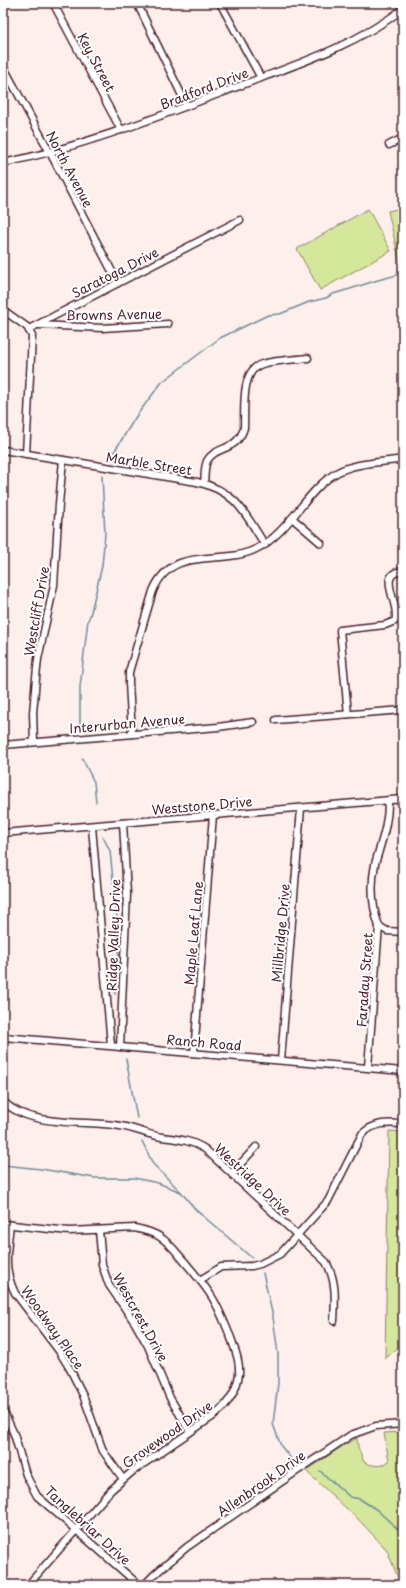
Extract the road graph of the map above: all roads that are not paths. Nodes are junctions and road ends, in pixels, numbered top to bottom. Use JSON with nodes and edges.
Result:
{"nodes":[{"id":1,"x":53,"y":3,"type":"edge"},
{"id":2,"x":137,"y":3,"type":"edge"},
{"id":3,"x":220,"y":3,"type":"edge"},
{"id":4,"x":403,"y":9,"type":"edge"},
{"id":5,"x":3,"y":66,"type":"edge"},
{"id":6,"x":261,"y":78,"type":"junction"},
{"id":7,"x":188,"y":106,"type":"junction"},
{"id":8,"x":121,"y":130,"type":"junction"},
{"id":9,"x":403,"y":138,"type":"edge"},
{"id":10,"x":389,"y":146,"type":"dead end"},
{"id":11,"x":50,"y":152,"type":"junction"},
{"id":12,"x":3,"y":163,"type":"edge"},
{"id":13,"x":240,"y":220,"type":"dead end"},
{"id":14,"x":118,"y":283,"type":"junction"},
{"id":15,"x":3,"y":310,"type":"edge"},
{"id":16,"x":168,"y":324,"type":"dead end"},
{"id":17,"x":37,"y":325,"type":"junction"},
{"id":18,"x":28,"y":329,"type":"junction"},
{"id":19,"x":308,"y":358,"type":"dead end"},
{"id":20,"x":3,"y":450,"type":"edge"},
{"id":21,"x":26,"y":454,"type":"junction"},
{"id":22,"x":403,"y":459,"type":"edge"},
{"id":23,"x":63,"y":460,"type":"junction"},
{"id":24,"x":204,"y":484,"type":"junction"},
{"id":25,"x":292,"y":518,"type":"junction"},
{"id":26,"x":321,"y":543,"type":"dead end"},
{"id":27,"x":265,"y":545,"type":"junction"},
{"id":28,"x":403,"y":571,"type":"edge"},
{"id":29,"x":403,"y":710,"type":"edge"},
{"id":30,"x":348,"y":714,"type":"junction"},
{"id":31,"x":276,"y":720,"type":"dead end"},
{"id":32,"x":253,"y":722,"type":"dead end"},
{"id":33,"x":132,"y":734,"type":"junction"},
{"id":34,"x":34,"y":742,"type":"junction"},
{"id":35,"x":3,"y":745,"type":"edge"},
{"id":36,"x":403,"y":799,"type":"edge"},
{"id":37,"x":388,"y":800,"type":"junction"},
{"id":38,"x":301,"y":808,"type":"junction"},
{"id":39,"x":213,"y":815,"type":"junction"},
{"id":40,"x":123,"y":823,"type":"junction"},
{"id":41,"x":92,"y":827,"type":"junction"},
{"id":42,"x":3,"y":833,"type":"edge"},
{"id":43,"x":379,"y":926,"type":"junction"},
{"id":44,"x":403,"y":932,"type":"edge"},
{"id":45,"x":3,"y":1037,"type":"edge"},
{"id":46,"x":111,"y":1045,"type":"junction"},
{"id":47,"x":120,"y":1047,"type":"junction"},
{"id":48,"x":194,"y":1053,"type":"junction"},
{"id":49,"x":280,"y":1060,"type":"junction"},
{"id":50,"x":368,"y":1068,"type":"junction"},
{"id":51,"x":403,"y":1071,"type":"edge"},
{"id":52,"x":3,"y":1101,"type":"edge"},
{"id":53,"x":403,"y":1124,"type":"edge"},
{"id":54,"x":256,"y":1147,"type":"dead end"},
{"id":55,"x":232,"y":1173,"type":"junction"},
{"id":56,"x":3,"y":1224,"type":"edge"},
{"id":57,"x":10,"y":1225,"type":"junction"},
{"id":58,"x":99,"y":1230,"type":"junction"},
{"id":59,"x":298,"y":1235,"type":"junction"},
{"id":60,"x":200,"y":1280,"type":"junction"},
{"id":61,"x":334,"y":1321,"type":"dead end"},
{"id":62,"x":3,"y":1410,"type":"edge"},
{"id":63,"x":403,"y":1424,"type":"edge"},
{"id":64,"x":190,"y":1432,"type":"junction"},
{"id":65,"x":123,"y":1479,"type":"junction"},
{"id":66,"x":75,"y":1530,"type":"junction"},
{"id":67,"x":28,"y":1585,"type":"edge"},
{"id":68,"x":139,"y":1585,"type":"edge"},
{"id":69,"x":144,"y":1585,"type":"edge"}],
"edges":[{"from":1,"to":8,"type":"street","name":"Key Street"},
{"from":2,"to":7,"type":"street"},
{"from":3,"to":6,"type":"street"},
{"from":4,"to":6,"type":"street","name":"Bradford Drive"},
{"from":5,"to":11,"type":"street","name":"North Avenue"},
{"from":6,"to":7,"type":"street","name":"Bradford Drive"},
{"from":7,"to":8,"type":"street","name":"Bradford Drive"},
{"from":8,"to":11,"type":"street","name":"Bradford Drive"},
{"from":9,"to":10,"type":"street"},
{"from":11,"to":12,"type":"street","name":"Bradford Drive"},
{"from":11,"to":14,"type":"street","name":"North Avenue"},
{"from":13,"to":14,"type":"street","name":"Saratoga Drive"},
{"from":14,"to":17,"type":"street","name":"Saratoga Drive"},
{"from":15,"to":18,"type":"street"},
{"from":16,"to":17,"type":"street","name":"Browns Avenue"},
{"from":17,"to":18,"type":"street","name":"Saratoga Drive"},
{"from":18,"to":21,"type":"street"},
{"from":19,"to":24,"type":"street"},
{"from":20,"to":21,"type":"street","name":"Marble Street"},
{"from":21,"to":23,"type":"street","name":"Marble Street"},
{"from":22,"to":25,"type":"street"},
{"from":23,"to":24,"type":"street","name":"Marble Street"},
{"from":23,"to":34,"type":"street","name":"Westcliff Drive"},
{"from":24,"to":27,"type":"street","name":"Marble Street"},
{"from":25,"to":26,"type":"street"},
{"from":25,"to":27,"type":"street"},
{"from":27,"to":33,"type":"street"},
{"from":28,"to":30,"type":"street"},
{"from":29,"to":30,"type":"street"},
{"from":30,"to":31,"type":"street"},
{"from":32,"to":33,"type":"street","name":"Interurban Avenue"},
{"from":33,"to":34,"type":"street","name":"Interurban Avenue"},
{"from":34,"to":35,"type":"street","name":"Interurban Avenue"},
{"from":36,"to":37,"type":"street","name":"Weststone Drive"},
{"from":37,"to":38,"type":"street","name":"Weststone Drive"},
{"from":37,"to":43,"type":"street","name":"Faraday Street"},
{"from":38,"to":39,"type":"street","name":"Weststone Drive"},
{"from":38,"to":49,"type":"street","name":"Millbridge Drive"},
{"from":39,"to":40,"type":"street","name":"Weststone Drive"},
{"from":39,"to":48,"type":"street","name":"Maple Leaf Lane"},
{"from":40,"to":41,"type":"street","name":"Weststone Drive"},
{"from":40,"to":47,"type":"street","name":"Ridge Valley Drive"},
{"from":41,"to":42,"type":"street","name":"Weststone Drive"},
{"from":41,"to":46,"type":"street","name":"Ridge Valley Drive"},
{"from":43,"to":44,"type":"street"},
{"from":43,"to":50,"type":"street","name":"Faraday Street"},
{"from":45,"to":46,"type":"street","name":"Ranch Road"},
{"from":46,"to":47,"type":"street","name":"Ranch Road"},
{"from":47,"to":48,"type":"street","name":"Ranch Road"},
{"from":48,"to":49,"type":"street","name":"Ranch Road"},
{"from":49,"to":50,"type":"street","name":"Ranch Road"},
{"from":50,"to":51,"type":"street","name":"Ranch Road"},
{"from":52,"to":55,"type":"street","name":"Westridge Drive"},
{"from":53,"to":59,"type":"street"},
{"from":54,"to":55,"type":"street"},
{"from":55,"to":59,"type":"street","name":"Westridge Drive"},
{"from":56,"to":57,"type":"street","name":"Grovewood Drive"},
{"from":57,"to":58,"type":"street","name":"Grovewood Drive"},
{"from":57,"to":65,"type":"street","name":"Woodway Place"},
{"from":58,"to":60,"type":"street","name":"Grovewood Drive"},
{"from":58,"to":64,"type":"street","name":"Westcrest Drive"},
{"from":59,"to":60,"type":"street"},
{"from":59,"to":61,"type":"street","name":"Westridge Drive"},
{"from":60,"to":64,"type":"street","name":"Grovewood Drive"},
{"from":62,"to":66,"type":"street","name":"Tanglebriar Drive"},
{"from":63,"to":69,"type":"street","name":"Allenbrook Drive"},
{"from":64,"to":65,"type":"street","name":"Grovewood Drive"},
{"from":65,"to":66,"type":"street","name":"Grovewood Drive"},
{"from":66,"to":67,"type":"street","name":"Grovewood Drive"},
{"from":66,"to":68,"type":"street","name":"Tanglebriar Drive"}]}
